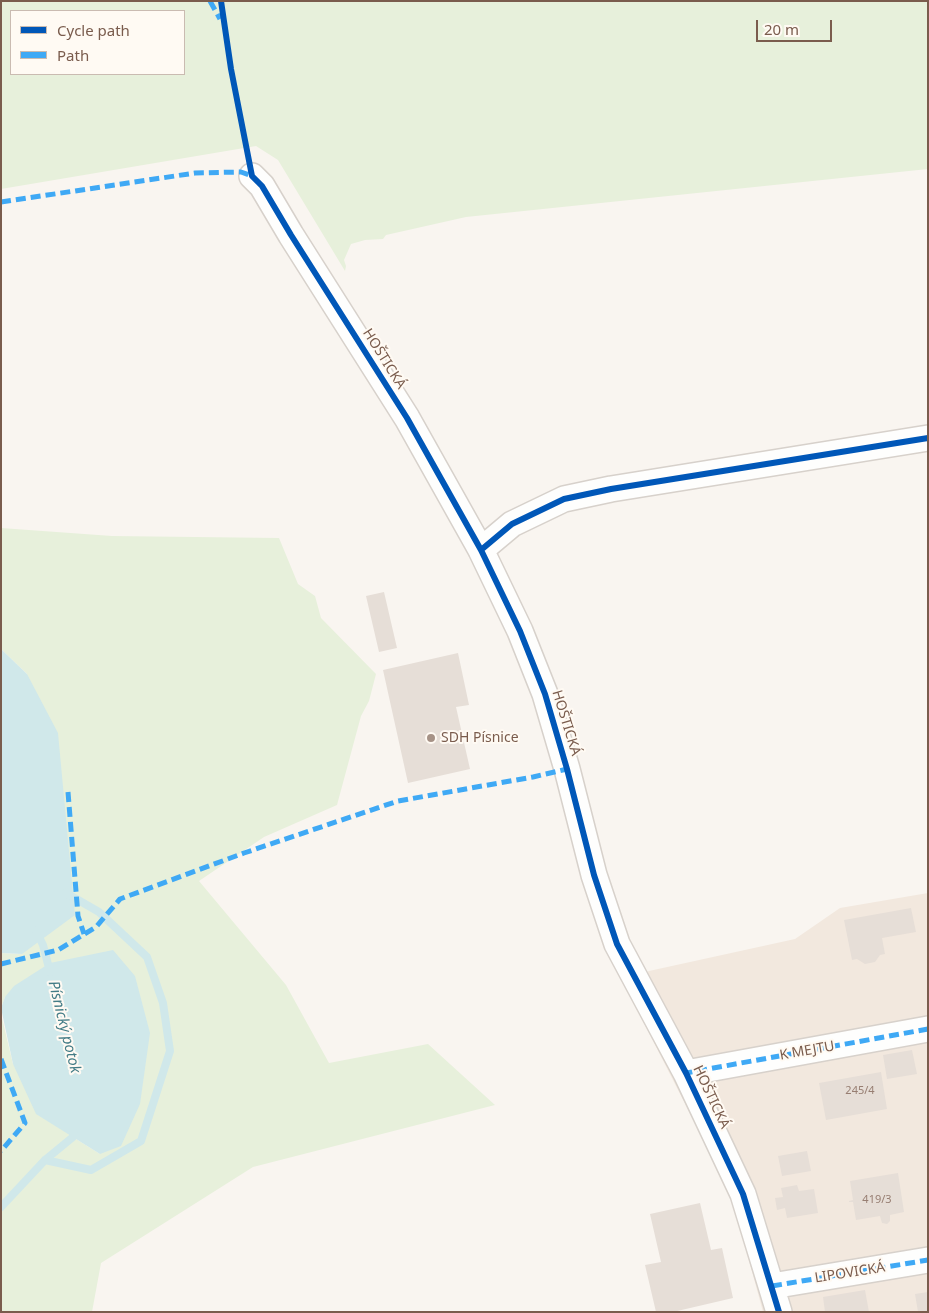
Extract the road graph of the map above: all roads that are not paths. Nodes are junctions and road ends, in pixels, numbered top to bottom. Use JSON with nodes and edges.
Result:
{"nodes":[{"id":1,"x":252,"y":176,"type":"dead end"},
{"id":2,"x":928,"y":438,"type":"edge"},
{"id":3,"x":481,"y":550,"type":"junction"},
{"id":4,"x":928,"y":1029,"type":"edge"},
{"id":5,"x":686,"y":1073,"type":"junction"},
{"id":6,"x":928,"y":1260,"type":"edge"},
{"id":7,"x":772,"y":1286,"type":"junction"},
{"id":8,"x":780,"y":1312,"type":"edge"}],
"edges":[{"from":1,"to":3,"type":"street","name":"HOŠTICKÁ"},
{"from":2,"to":3,"type":"street"},
{"from":3,"to":5,"type":"street","name":"HOŠTICKÁ"},
{"from":4,"to":5,"type":"street","name":"K MEJTU"},
{"from":5,"to":7,"type":"street","name":"HOŠTICKÁ"},
{"from":6,"to":7,"type":"street","name":"LIPOVICKÁ"},
{"from":7,"to":8,"type":"street","name":"HOŠTICKÁ"}]}
